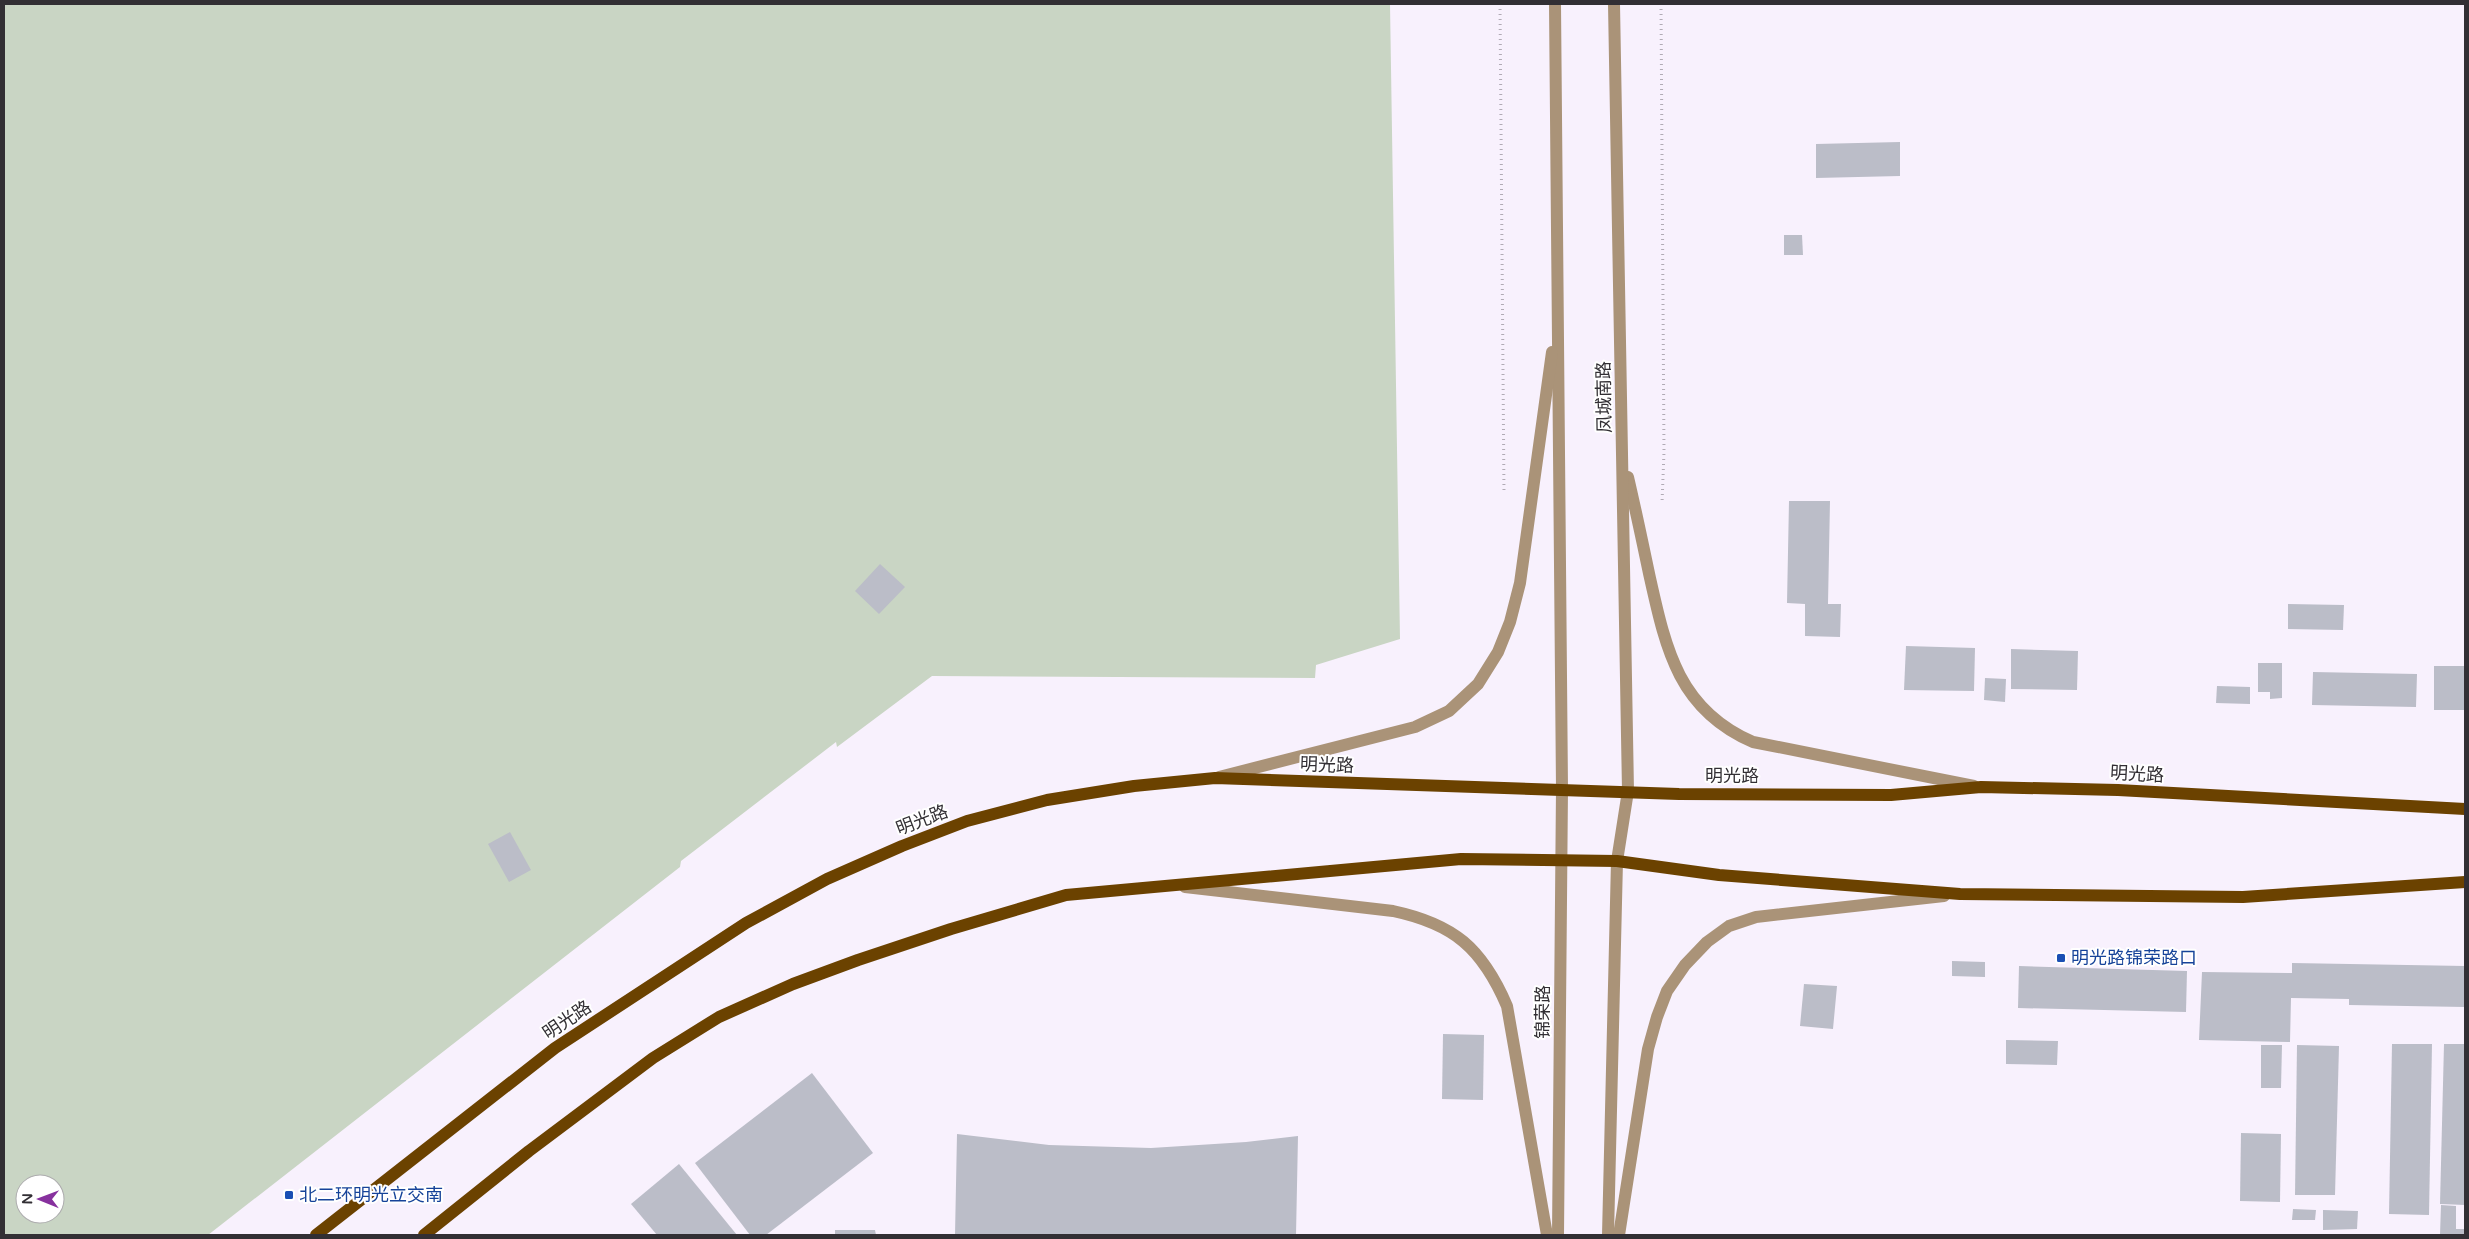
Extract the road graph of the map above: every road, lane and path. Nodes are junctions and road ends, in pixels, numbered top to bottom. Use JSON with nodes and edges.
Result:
{"nodes":[{"id":1,"x":1500,"y":4,"type":"edge"},
{"id":2,"x":1555,"y":4,"type":"edge"},
{"id":3,"x":1614,"y":4,"type":"edge"},
{"id":4,"x":1660,"y":4,"type":"edge"},
{"id":5,"x":1558,"y":308,"type":"junction"},
{"id":6,"x":1622,"y":448,"type":"junction"},
{"id":7,"x":1504,"y":500,"type":"dead end"},
{"id":8,"x":1662,"y":506,"type":"dead end"},
{"id":9,"x":1216,"y":778,"type":"junction"},
{"id":10,"x":1981,"y":787,"type":"junction"},
{"id":11,"x":1562,"y":790,"type":"junction"},
{"id":12,"x":1628,"y":791,"type":"junction"},
{"id":13,"x":2465,"y":809,"type":"edge"},
{"id":14,"x":1562,"y":860,"type":"junction"},
{"id":15,"x":1617,"y":861,"type":"junction"},
{"id":16,"x":2465,"y":882,"type":"edge"},
{"id":17,"x":1166,"y":885,"type":"junction"},
{"id":18,"x":1960,"y":894,"type":"junction"},
{"id":19,"x":316,"y":1235,"type":"edge"},
{"id":20,"x":424,"y":1235,"type":"edge"},
{"id":21,"x":1548,"y":1235,"type":"edge"},
{"id":22,"x":1558,"y":1235,"type":"edge"},
{"id":23,"x":1608,"y":1235,"type":"edge"},
{"id":24,"x":1618,"y":1235,"type":"edge"}],
"edges":[{"from":1,"to":7,"type":"path"},
{"from":2,"to":5,"type":"street"},
{"from":3,"to":6,"type":"street","name":"凤城南路"},
{"from":4,"to":8,"type":"path"},
{"from":5,"to":9,"type":"street"},
{"from":5,"to":11,"type":"street"},
{"from":6,"to":10,"type":"street"},
{"from":6,"to":12,"type":"street","name":"凤城南路"},
{"from":9,"to":11,"type":"main road","name":"明光路"},
{"from":9,"to":19,"type":"main road","name":"明光路"},
{"from":10,"to":12,"type":"main road","name":"明光路"},
{"from":10,"to":13,"type":"main road","name":"明光路"},
{"from":11,"to":12,"type":"main road","name":"明光路"},
{"from":11,"to":14,"type":"street","name":"锦荣路"},
{"from":12,"to":15,"type":"street"},
{"from":14,"to":15,"type":"main road"},
{"from":14,"to":17,"type":"main road"},
{"from":14,"to":22,"type":"street","name":"锦荣路"},
{"from":15,"to":18,"type":"main road"},
{"from":15,"to":23,"type":"street"},
{"from":16,"to":18,"type":"main road"},
{"from":17,"to":20,"type":"main road"},
{"from":17,"to":21,"type":"street"},
{"from":18,"to":24,"type":"street"}]}
